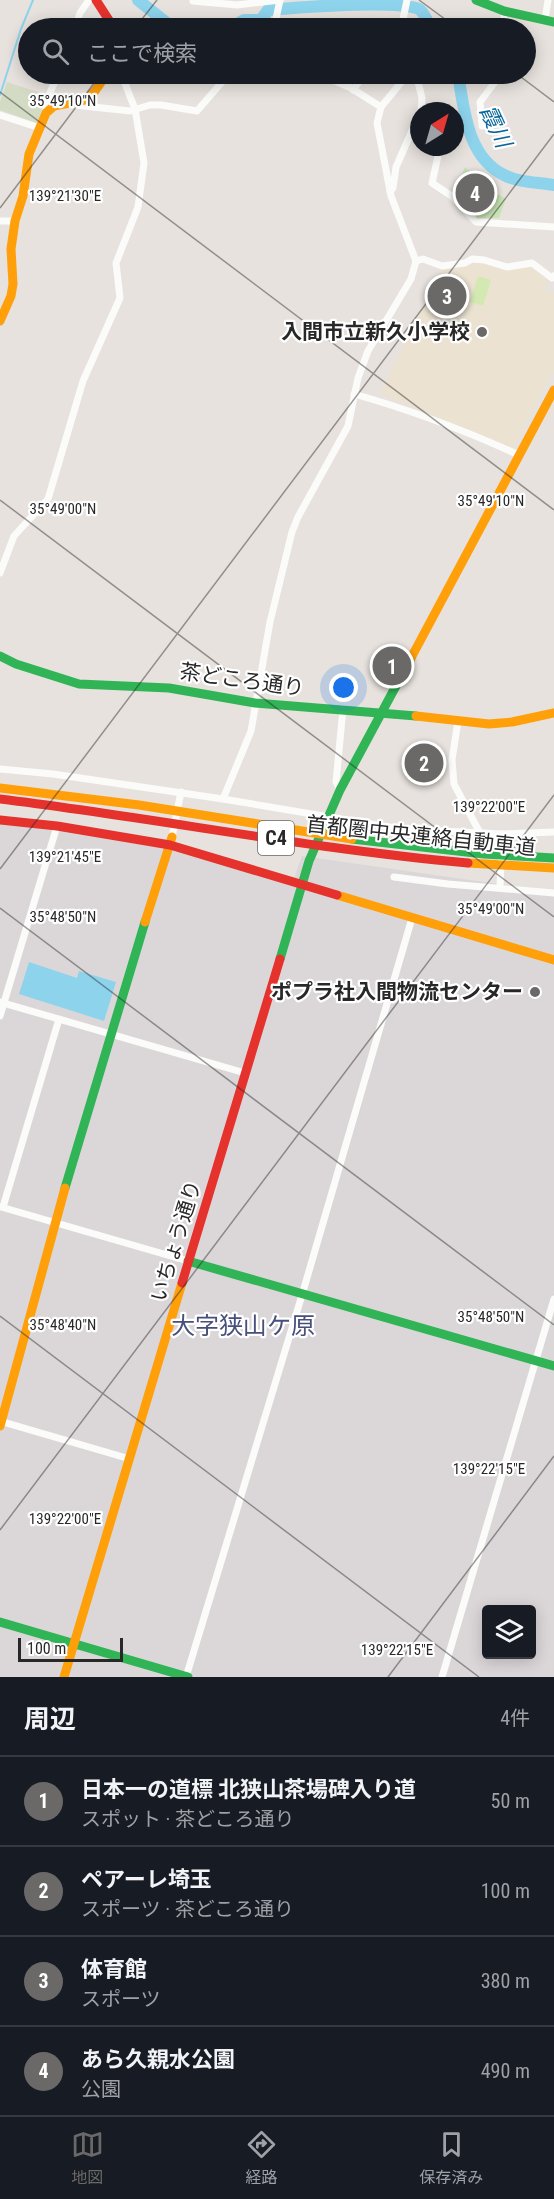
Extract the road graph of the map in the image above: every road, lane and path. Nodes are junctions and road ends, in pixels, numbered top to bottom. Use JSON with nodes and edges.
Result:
{"nodes":[{"id":1,"x":89,"y":0,"type":"edge"},
{"id":2,"x":96,"y":0,"type":"edge"},
{"id":3,"x":407,"y":0,"type":"edge"},
{"id":4,"x":476,"y":0,"type":"edge"},
{"id":5,"x":548,"y":0,"type":"edge"},
{"id":6,"x":193,"y":1,"type":"edge"},
{"id":7,"x":280,"y":1,"type":"edge"},
{"id":8,"x":501,"y":7,"type":"edge"},
{"id":9,"x":78,"y":18,"type":"edge"},
{"id":10,"x":108,"y":18,"type":"edge"},
{"id":11,"x":276,"y":18,"type":"edge"},
{"id":12,"x":404,"y":18,"type":"edge"},
{"id":13,"x":549,"y":21,"type":"edge"},
{"id":14,"x":54,"y":84,"type":"edge"},
{"id":15,"x":99,"y":84,"type":"edge"},
{"id":16,"x":124,"y":84,"type":"edge"},
{"id":17,"x":220,"y":84,"type":"edge"},
{"id":18,"x":340,"y":84,"type":"edge"},
{"id":19,"x":357,"y":84,"type":"edge"},
{"id":20,"x":400,"y":84,"type":"edge"},
{"id":21,"x":418,"y":84,"type":"edge"},
{"id":22,"x":494,"y":84,"type":"edge"},
{"id":23,"x":353,"y":90,"type":"junction"},
{"id":24,"x":421,"y":102,"type":"edge"},
{"id":25,"x":75,"y":105,"type":"junction"},
{"id":26,"x":381,"y":107,"type":"junction"},
{"id":27,"x":135,"y":109,"type":"junction"},
{"id":28,"x":46,"y":113,"type":"junction"},
{"id":29,"x":0,"y":115,"type":"edge"},
{"id":30,"x":482,"y":126,"type":"dead end"},
{"id":31,"x":40,"y":128,"type":"junction"},
{"id":32,"x":410,"y":138,"type":"edge"},
{"id":33,"x":438,"y":156,"type":"edge"},
{"id":34,"x":390,"y":191,"type":"junction"},
{"id":35,"x":0,"y":221,"type":"edge"},
{"id":36,"x":15,"y":221,"type":"junction"},
{"id":37,"x":554,"y":226,"type":"edge"},
{"id":38,"x":416,"y":261,"type":"junction"},
{"id":39,"x":554,"y":276,"type":"edge"},
{"id":40,"x":0,"y":321,"type":"edge"},
{"id":41,"x":554,"y":390,"type":"edge"},
{"id":42,"x":354,"y":394,"type":"junction"},
{"id":43,"x":519,"y":455,"type":"junction"},
{"id":44,"x":0,"y":573,"type":"edge"},
{"id":45,"x":0,"y":656,"type":"edge"},
{"id":46,"x":255,"y":703,"type":"junction"},
{"id":47,"x":343,"y":710,"type":"junction"},
{"id":48,"x":383,"y":712,"type":"junction"},
{"id":49,"x":554,"y":713,"type":"edge"},
{"id":50,"x":458,"y":721,"type":"junction"},
{"id":51,"x":0,"y":769,"type":"edge"},
{"id":52,"x":0,"y":788,"type":"edge"},
{"id":53,"x":340,"y":790,"type":"junction"},
{"id":54,"x":181,"y":792,"type":"junction"},
{"id":55,"x":0,"y":799,"type":"edge"},
{"id":56,"x":223,"y":799,"type":"junction"},
{"id":57,"x":328,"y":818,"type":"junction"},
{"id":58,"x":0,"y":820,"type":"edge"},
{"id":59,"x":57,"y":826,"type":"junction"},
{"id":60,"x":554,"y":832,"type":"edge"},
{"id":61,"x":480,"y":833,"type":"junction"},
{"id":62,"x":502,"y":836,"type":"junction"},
{"id":63,"x":171,"y":841,"type":"junction"},
{"id":64,"x":554,"y":856,"type":"edge"},
{"id":65,"x":423,"y":859,"type":"junction"},
{"id":66,"x":554,"y":868,"type":"edge"},
{"id":67,"x":394,"y":877,"type":"dead end"},
{"id":68,"x":554,"y":877,"type":"edge"},
{"id":69,"x":301,"y":884,"type":"junction"},
{"id":70,"x":500,"y":886,"type":"junction"},
{"id":71,"x":554,"y":893,"type":"edge"},
{"id":72,"x":412,"y":918,"type":"junction"},
{"id":73,"x":554,"y":960,"type":"edge"},
{"id":74,"x":2,"y":1003,"type":"edge"},
{"id":75,"x":0,"y":1016,"type":"edge"},
{"id":76,"x":59,"y":1019,"type":"junction"},
{"id":77,"x":110,"y":1034,"type":"junction"},
{"id":78,"x":245,"y":1073,"type":"junction"},
{"id":79,"x":2,"y":1207,"type":"edge"},
{"id":80,"x":55,"y":1223,"type":"junction"},
{"id":81,"x":188,"y":1261,"type":"junction"},
{"id":82,"x":302,"y":1295,"type":"junction"},
{"id":83,"x":554,"y":1299,"type":"edge"},
{"id":84,"x":536,"y":1361,"type":"junction"},
{"id":85,"x":554,"y":1366,"type":"edge"},
{"id":86,"x":0,"y":1422,"type":"edge"},
{"id":87,"x":130,"y":1459,"type":"junction"},
{"id":88,"x":0,"y":1622,"type":"edge"},
{"id":89,"x":75,"y":1644,"type":"junction"},
{"id":90,"x":64,"y":1677,"type":"edge"},
{"id":91,"x":187,"y":1677,"type":"edge"},
{"id":92,"x":442,"y":1677,"type":"edge"}],
"edges":[{"from":1,"to":9,"type":"street"},
{"from":2,"to":10,"type":"main road"},
{"from":3,"to":12,"type":"street"},
{"from":4,"to":8,"type":"main road"},
{"from":5,"to":13,"type":"street"},
{"from":6,"to":7,"type":"street"},
{"from":7,"to":11,"type":"street"},
{"from":8,"to":13,"type":"main road"},
{"from":14,"to":28,"type":"street"},
{"from":15,"to":25,"type":"main road"},
{"from":16,"to":27,"type":"street"},
{"from":17,"to":27,"type":"street"},
{"from":18,"to":23,"type":"street"},
{"from":19,"to":23,"type":"street"},
{"from":20,"to":26,"type":"street"},
{"from":21,"to":24,"type":"street"},
{"from":22,"to":30,"type":"street"},
{"from":23,"to":26,"type":"street"},
{"from":25,"to":27,"type":"street"},
{"from":25,"to":28,"type":"main road"},
{"from":26,"to":34,"type":"street"},
{"from":27,"to":44,"type":"street"},
{"from":28,"to":31,"type":"main road"},
{"from":29,"to":31,"type":"street"},
{"from":31,"to":36,"type":"main road"},
{"from":32,"to":34,"type":"street"},
{"from":33,"to":37,"type":"street"},
{"from":34,"to":38,"type":"street"},
{"from":35,"to":36,"type":"street"},
{"from":36,"to":40,"type":"main road"},
{"from":38,"to":39,"type":"street"},
{"from":38,"to":42,"type":"street"},
{"from":41,"to":43,"type":"main road","name":"いちょう通り"},
{"from":42,"to":43,"type":"street"},
{"from":42,"to":46,"type":"street"},
{"from":43,"to":48,"type":"main road","name":"いちょう通り"},
{"from":45,"to":46,"type":"main road","name":"茶どころ通り"},
{"from":46,"to":47,"type":"main road","name":"茶どころ通り"},
{"from":46,"to":56,"type":"street"},
{"from":47,"to":48,"type":"main road","name":"茶どころ通り"},
{"from":47,"to":53,"type":"street"},
{"from":48,"to":50,"type":"main road","name":"茶どころ通り"},
{"from":48,"to":53,"type":"main road","name":"いちょう通り"},
{"from":49,"to":50,"type":"main road","name":"茶どころ通り"},
{"from":50,"to":61,"type":"street"},
{"from":51,"to":54,"type":"street"},
{"from":52,"to":64,"type":"main road","name":"首都圏中央連絡自動車道","number":"C4"},
{"from":53,"to":57,"type":"main road","name":"いちょう通り"},
{"from":54,"to":56,"type":"street"},
{"from":54,"to":63,"type":"street"},
{"from":55,"to":65,"type":"main road","name":"首都圏中央連絡自動車道","number":"C4"},
{"from":56,"to":57,"type":"street"},
{"from":57,"to":61,"type":"street"},
{"from":57,"to":69,"type":"main road","name":"いちょう通り"},
{"from":58,"to":59,"type":"main road"},
{"from":59,"to":63,"type":"main road"},
{"from":59,"to":74,"type":"street"},
{"from":60,"to":62,"type":"street"},
{"from":61,"to":62,"type":"street"},
{"from":62,"to":70,"type":"street"},
{"from":63,"to":69,"type":"main road"},
{"from":63,"to":77,"type":"main road"},
{"from":65,"to":66,"type":"main road","name":"首都圏中央連絡自動車道","number":"C4"},
{"from":65,"to":68,"type":"main road"},
{"from":67,"to":70,"type":"street"},
{"from":69,"to":72,"type":"main road"},
{"from":69,"to":78,"type":"main road","name":"いちょう通り"},
{"from":70,"to":71,"type":"street"},
{"from":72,"to":73,"type":"main road"},
{"from":72,"to":82,"type":"street"},
{"from":74,"to":75,"type":"street"},
{"from":74,"to":76,"type":"street"},
{"from":76,"to":77,"type":"street"},
{"from":76,"to":79,"type":"street"},
{"from":77,"to":78,"type":"street"},
{"from":77,"to":80,"type":"main road"},
{"from":78,"to":81,"type":"main road","name":"いちょう通り"},
{"from":79,"to":80,"type":"street"},
{"from":80,"to":81,"type":"street"},
{"from":80,"to":86,"type":"main road"},
{"from":81,"to":82,"type":"main road"},
{"from":81,"to":87,"type":"main road","name":"いちょう通り"},
{"from":82,"to":84,"type":"main road"},
{"from":82,"to":91,"type":"street"},
{"from":83,"to":84,"type":"street"},
{"from":84,"to":85,"type":"main road"},
{"from":84,"to":92,"type":"street"},
{"from":86,"to":87,"type":"street"},
{"from":87,"to":89,"type":"main road","name":"いちょう通り"},
{"from":88,"to":89,"type":"main road"},
{"from":89,"to":90,"type":"main road","name":"いちょう通り"},
{"from":89,"to":91,"type":"main road"}]}
